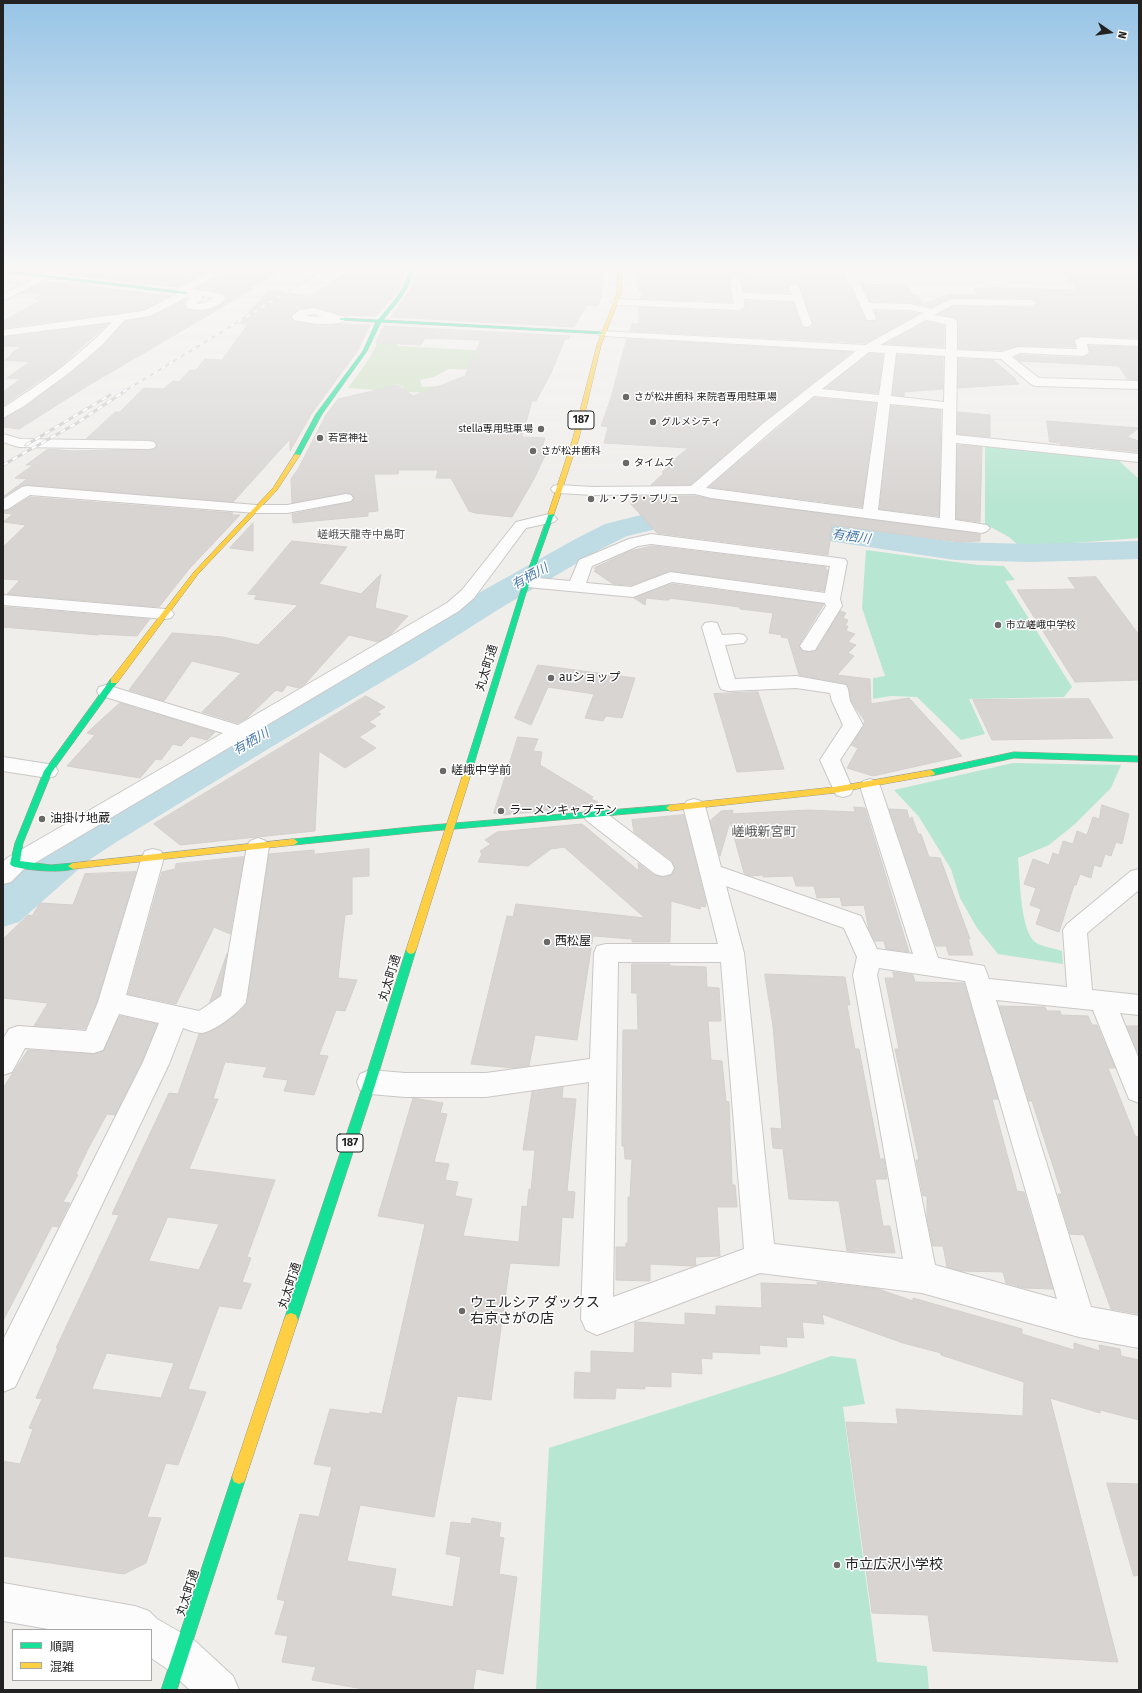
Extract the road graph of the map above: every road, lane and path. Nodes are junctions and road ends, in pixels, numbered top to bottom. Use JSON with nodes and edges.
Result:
{"nodes":[{"id":1,"x":93,"y":348,"type":"edge"},
{"id":2,"x":366,"y":348,"type":"edge"},
{"id":3,"x":600,"y":348,"type":"edge"},
{"id":4,"x":867,"y":348,"type":"joint"},
{"id":5,"x":951,"y":348,"type":"edge"},
{"id":6,"x":1082,"y":348,"type":"edge"},
{"id":7,"x":891,"y":349,"type":"junction"},
{"id":8,"x":951,"y":353,"type":"junction"},
{"id":9,"x":1004,"y":356,"type":"junction"},
{"id":10,"x":1139,"y":385,"type":"edge"},
{"id":11,"x":811,"y":392,"type":"junction"},
{"id":12,"x":884,"y":400,"type":"junction"},
{"id":13,"x":950,"y":406,"type":"junction"},
{"id":14,"x":3,"y":414,"type":"edge"},
{"id":15,"x":3,"y":438,"type":"edge"},
{"id":16,"x":949,"y":438,"type":"junction"},
{"id":17,"x":149,"y":445,"type":"dead end"},
{"id":18,"x":1139,"y":458,"type":"edge"},
{"id":19,"x":558,"y":489,"type":"junction"},
{"id":20,"x":695,"y":490,"type":"junction"},
{"id":21,"x":346,"y":498,"type":"dead end"},
{"id":22,"x":3,"y":506,"type":"edge"},
{"id":23,"x":256,"y":509,"type":"junction"},
{"id":24,"x":870,"y":514,"type":"junction"},
{"id":25,"x":550,"y":519,"type":"junction"},
{"id":26,"x":948,"y":523,"type":"junction"},
{"id":27,"x":982,"y":528,"type":"dead end"},
{"id":28,"x":531,"y":582,"type":"junction"},
{"id":29,"x":576,"y":587,"type":"junction"},
{"id":30,"x":832,"y":599,"type":"junction"},
{"id":31,"x":3,"y":600,"type":"edge"},
{"id":32,"x":165,"y":614,"type":"junction"},
{"id":33,"x":738,"y":640,"type":"dead end"},
{"id":34,"x":809,"y":646,"type":"dead end"},
{"id":35,"x":106,"y":691,"type":"junction"},
{"id":36,"x":241,"y":732,"type":"junction"},
{"id":37,"x":1139,"y":759,"type":"edge"},
{"id":38,"x":3,"y":764,"type":"edge"},
{"id":39,"x":48,"y":771,"type":"junction"},
{"id":40,"x":870,"y":786,"type":"junction"},
{"id":41,"x":843,"y":790,"type":"junction"},
{"id":42,"x":694,"y":806,"type":"junction"},
{"id":43,"x":594,"y":815,"type":"junction"},
{"id":44,"x":449,"y":827,"type":"junction"},
{"id":45,"x":258,"y":846,"type":"junction"},
{"id":46,"x":153,"y":857,"type":"junction"},
{"id":47,"x":663,"y":868,"type":"dead end"},
{"id":48,"x":17,"y":869,"type":"edge"},
{"id":49,"x":712,"y":872,"type":"junction"},
{"id":50,"x":1139,"y":877,"type":"edge"},
{"id":51,"x":732,"y":953,"type":"junction"},
{"id":52,"x":869,"y":957,"type":"junction"},
{"id":53,"x":929,"y":966,"type":"junction"},
{"id":54,"x":979,"y":988,"type":"junction"},
{"id":55,"x":1091,"y":1000,"type":"junction"},
{"id":56,"x":111,"y":1002,"type":"junction"},
{"id":57,"x":1139,"y":1006,"type":"edge"},
{"id":58,"x":175,"y":1016,"type":"junction"},
{"id":59,"x":3,"y":1064,"type":"edge"},
{"id":60,"x":603,"y":1069,"type":"junction"},
{"id":61,"x":370,"y":1082,"type":"junction"},
{"id":62,"x":1139,"y":1091,"type":"edge"},
{"id":63,"x":760,"y":1258,"type":"junction"},
{"id":64,"x":922,"y":1277,"type":"junction"},
{"id":65,"x":1079,"y":1321,"type":"junction"},
{"id":66,"x":1139,"y":1332,"type":"edge"},
{"id":67,"x":3,"y":1375,"type":"edge"},
{"id":68,"x":3,"y":1602,"type":"edge"},
{"id":69,"x":141,"y":1629,"type":"edge"},
{"id":70,"x":166,"y":1645,"type":"edge"},
{"id":71,"x":169,"y":1690,"type":"edge"},
{"id":72,"x":219,"y":1690,"type":"edge"}],
"edges":[{"from":1,"to":14,"type":"street"},
{"from":2,"to":23,"type":"street"},
{"from":3,"to":19,"type":"street","name":"丸太町通","number":"187"},
{"from":4,"to":7,"type":"street"},
{"from":4,"to":11,"type":"street"},
{"from":5,"to":8,"type":"street"},
{"from":6,"to":9,"type":"street"},
{"from":7,"to":8,"type":"street"},
{"from":7,"to":12,"type":"street"},
{"from":8,"to":9,"type":"street"},
{"from":8,"to":13,"type":"street"},
{"from":9,"to":10,"type":"street"},
{"from":11,"to":12,"type":"street"},
{"from":11,"to":20,"type":"street"},
{"from":12,"to":13,"type":"street"},
{"from":12,"to":24,"type":"street"},
{"from":13,"to":16,"type":"street"},
{"from":15,"to":17,"type":"street"},
{"from":16,"to":18,"type":"street"},
{"from":16,"to":26,"type":"street"},
{"from":19,"to":20,"type":"street"},
{"from":19,"to":25,"type":"street","name":"丸太町通","number":"187"},
{"from":20,"to":24,"type":"street"},
{"from":21,"to":23,"type":"street"},
{"from":22,"to":23,"type":"street"},
{"from":23,"to":32,"type":"street"},
{"from":24,"to":26,"type":"street"},
{"from":25,"to":28,"type":"street","name":"丸太町通","number":"187"},
{"from":25,"to":36,"type":"street"},
{"from":26,"to":27,"type":"street"},
{"from":28,"to":29,"type":"street"},
{"from":28,"to":44,"type":"street","name":"丸太町通","number":"187"},
{"from":29,"to":30,"type":"street"},
{"from":29,"to":30,"type":"street"},
{"from":30,"to":34,"type":"street"},
{"from":31,"to":32,"type":"street"},
{"from":32,"to":35,"type":"street"},
{"from":33,"to":41,"type":"street"},
{"from":35,"to":36,"type":"street"},
{"from":35,"to":39,"type":"street"},
{"from":36,"to":48,"type":"street"},
{"from":37,"to":40,"type":"street"},
{"from":38,"to":39,"type":"street"},
{"from":39,"to":48,"type":"street"},
{"from":40,"to":41,"type":"street"},
{"from":40,"to":53,"type":"street"},
{"from":41,"to":42,"type":"street"},
{"from":42,"to":43,"type":"street"},
{"from":42,"to":49,"type":"street"},
{"from":43,"to":44,"type":"street"},
{"from":43,"to":47,"type":"street"},
{"from":44,"to":45,"type":"street"},
{"from":44,"to":61,"type":"street","name":"丸太町通","number":"187"},
{"from":45,"to":46,"type":"street"},
{"from":45,"to":58,"type":"street"},
{"from":46,"to":48,"type":"street"},
{"from":46,"to":56,"type":"street"},
{"from":49,"to":51,"type":"street"},
{"from":49,"to":52,"type":"street"},
{"from":50,"to":55,"type":"street"},
{"from":51,"to":60,"type":"street"},
{"from":51,"to":63,"type":"street"},
{"from":52,"to":53,"type":"street"},
{"from":52,"to":64,"type":"street"},
{"from":53,"to":54,"type":"street"},
{"from":54,"to":55,"type":"street"},
{"from":54,"to":65,"type":"street"},
{"from":55,"to":57,"type":"street"},
{"from":55,"to":62,"type":"street"},
{"from":56,"to":58,"type":"street"},
{"from":56,"to":59,"type":"street"},
{"from":58,"to":67,"type":"street"},
{"from":60,"to":61,"type":"street"},
{"from":60,"to":63,"type":"street"},
{"from":61,"to":70,"type":"street","name":"丸太町通","number":"187"},
{"from":63,"to":64,"type":"street"},
{"from":64,"to":65,"type":"street"},
{"from":65,"to":66,"type":"street"},
{"from":68,"to":69,"type":"street"},
{"from":70,"to":71,"type":"street","name":"丸太町通","number":"187"},
{"from":70,"to":72,"type":"street"}]}
